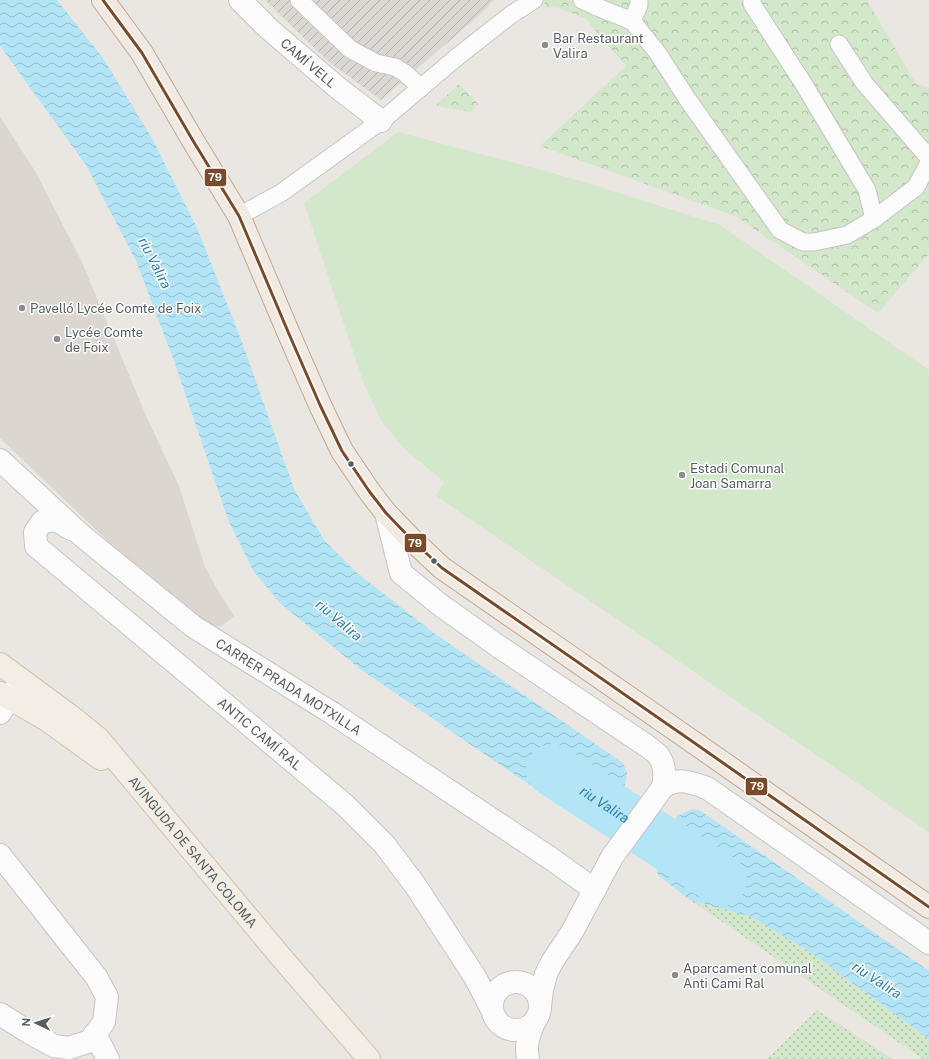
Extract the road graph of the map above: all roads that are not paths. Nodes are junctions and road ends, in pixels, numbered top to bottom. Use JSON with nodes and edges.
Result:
{"nodes":[{"id":1,"x":103,"y":0,"type":"edge"},
{"id":2,"x":240,"y":0,"type":"edge"},
{"id":3,"x":299,"y":0,"type":"edge"},
{"id":4,"x":534,"y":0,"type":"edge"},
{"id":5,"x":582,"y":0,"type":"edge"},
{"id":6,"x":639,"y":0,"type":"edge"},
{"id":7,"x":748,"y":1,"type":"edge"},
{"id":8,"x":632,"y":21,"type":"junction"},
{"id":9,"x":838,"y":44,"type":"dead end"},
{"id":10,"x":421,"y":88,"type":"junction"},
{"id":11,"x":381,"y":121,"type":"junction"},
{"id":12,"x":929,"y":158,"type":"edge"},
{"id":13,"x":929,"y":163,"type":"edge"},
{"id":14,"x":239,"y":216,"type":"junction"},
{"id":15,"x":874,"y":218,"type":"junction"},
{"id":16,"x":0,"y":460,"type":"edge"},
{"id":17,"x":386,"y":513,"type":"junction"},
{"id":18,"x":81,"y":534,"type":"junction"},
{"id":19,"x":0,"y":664,"type":"edge"},
{"id":20,"x":22,"y":679,"type":"junction"},
{"id":21,"x":3,"y":702,"type":"edge"},
{"id":22,"x":663,"y":787,"type":"junction"},
{"id":23,"x":178,"y":833,"type":"junction"},
{"id":24,"x":0,"y":855,"type":"edge"},
{"id":25,"x":595,"y":890,"type":"junction"},
{"id":26,"x":929,"y":906,"type":"edge"},
{"id":27,"x":929,"y":942,"type":"edge"},
{"id":28,"x":491,"y":1008,"type":"junction"},
{"id":29,"x":0,"y":1014,"type":"edge"},
{"id":30,"x":537,"y":1015,"type":"junction"},
{"id":31,"x":96,"y":1034,"type":"junction"},
{"id":32,"x":108,"y":1059,"type":"edge"},
{"id":33,"x":369,"y":1059,"type":"edge"},
{"id":34,"x":528,"y":1059,"type":"edge"}],
"edges":[{"from":1,"to":14,"type":"highway"},
{"from":2,"to":11,"type":"street","name":"CAMÍ VELL"},
{"from":3,"to":10,"type":"lane"},
{"from":4,"to":10,"type":"lane"},
{"from":5,"to":8,"type":"lane"},
{"from":6,"to":8,"type":"lane"},
{"from":7,"to":15,"type":"lane"},
{"from":8,"to":15,"type":"lane"},
{"from":9,"to":12,"type":"lane"},
{"from":10,"to":11,"type":"lane"},
{"from":11,"to":14,"type":"lane"},
{"from":13,"to":15,"type":"lane"},
{"from":14,"to":17,"type":"highway"},
{"from":16,"to":18,"type":"street","name":"CARRER PRADA MOTXILLA"},
{"from":17,"to":22,"type":"street"},
{"from":17,"to":26,"type":"highway"},
{"from":18,"to":25,"type":"street","name":"CARRER PRADA MOTXILLA"},
{"from":18,"to":28,"type":"street","name":"ANTIC CAMÍ RAL"},
{"from":19,"to":20,"type":"main road","name":"AVINGUDA DE SANTA COLOMA"},
{"from":20,"to":21,"type":"street"},
{"from":20,"to":23,"type":"main road","name":"AVINGUDA DE SANTA COLOMA"},
{"from":21,"to":23,"type":"main road"},
{"from":22,"to":25,"type":"street"},
{"from":22,"to":27,"type":"street"},
{"from":23,"to":33,"type":"main road","name":"AVINGUDA DE SANTA COLOMA"},
{"from":24,"to":31,"type":"street"},
{"from":25,"to":30,"type":"street"},
{"from":28,"to":30,"type":"street"},
{"from":28,"to":30,"type":"street"},
{"from":29,"to":31,"type":"street"},
{"from":30,"to":34,"type":"street"},
{"from":31,"to":32,"type":"street"}]}
